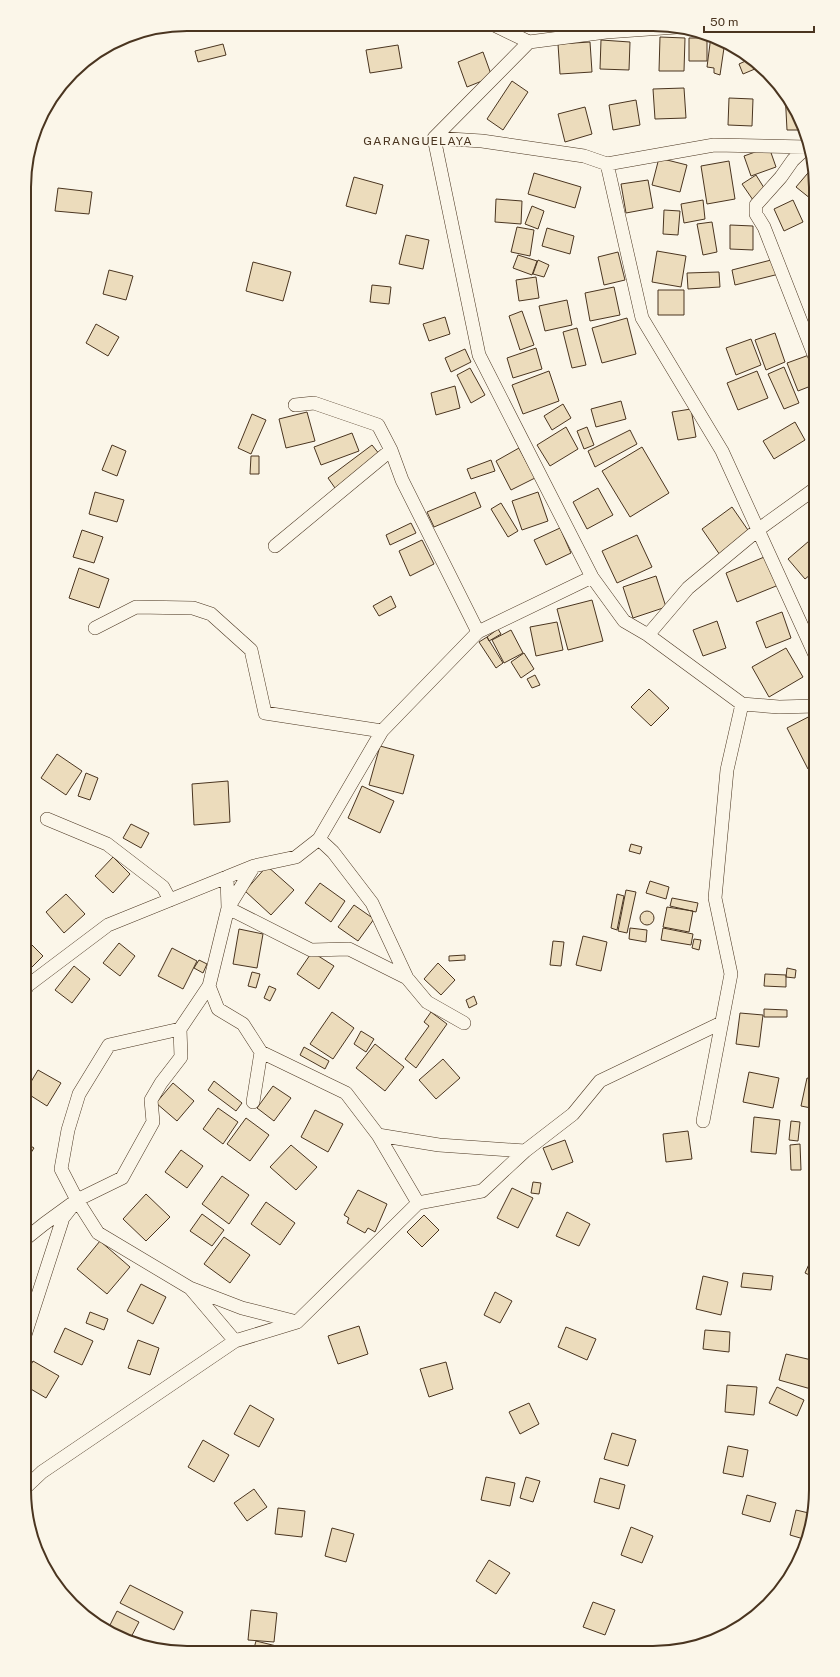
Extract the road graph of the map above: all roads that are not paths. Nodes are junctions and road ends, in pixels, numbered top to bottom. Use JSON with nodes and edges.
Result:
{"nodes":[{"id":1,"x":506,"y":31,"type":"edge"},
{"id":2,"x":620,"y":31,"type":"edge"},
{"id":3,"x":529,"y":42,"type":"junction"},
{"id":4,"x":434,"y":138,"type":"junction"},
{"id":5,"x":804,"y":148,"type":"edge"},
{"id":6,"x":805,"y":151,"type":"edge"},
{"id":7,"x":607,"y":164,"type":"junction"},
{"id":8,"x":809,"y":342,"type":"edge"},
{"id":9,"x":295,"y":405,"type":"dead end"},
{"id":10,"x":391,"y":450,"type":"junction"},
{"id":11,"x":809,"y":493,"type":"edge"},
{"id":12,"x":759,"y":529,"type":"junction"},
{"id":13,"x":275,"y":546,"type":"dead end"},
{"id":14,"x":592,"y":577,"type":"junction"},
{"id":15,"x":95,"y":628,"type":"dead end"},
{"id":16,"x":478,"y":632,"type":"junction"},
{"id":17,"x":648,"y":635,"type":"junction"},
{"id":18,"x":809,"y":641,"type":"edge"},
{"id":19,"x":742,"y":704,"type":"junction"},
{"id":20,"x":809,"y":706,"type":"edge"},
{"id":21,"x":382,"y":731,"type":"junction"},
{"id":22,"x":47,"y":819,"type":"dead end"},
{"id":23,"x":318,"y":839,"type":"junction"},
{"id":24,"x":254,"y":866,"type":"junction"},
{"id":25,"x":227,"y":877,"type":"junction"},
{"id":26,"x":170,"y":900,"type":"junction"},
{"id":27,"x":228,"y":908,"type":"junction"},
{"id":28,"x":407,"y":978,"type":"junction"},
{"id":29,"x":31,"y":983,"type":"edge"},
{"id":30,"x":209,"y":986,"type":"junction"},
{"id":31,"x":464,"y":1023,"type":"dead end"},
{"id":32,"x":721,"y":1023,"type":"junction"},
{"id":33,"x":180,"y":1029,"type":"junction"},
{"id":34,"x":261,"y":1052,"type":"junction"},
{"id":35,"x":253,"y":1102,"type":"dead end"},
{"id":36,"x":703,"y":1121,"type":"dead end"},
{"id":37,"x":378,"y":1135,"type":"junction"},
{"id":38,"x":525,"y":1151,"type":"junction"},
{"id":39,"x":77,"y":1200,"type":"junction"},
{"id":40,"x":418,"y":1203,"type":"junction"},
{"id":41,"x":31,"y":1234,"type":"edge"},
{"id":42,"x":190,"y":1288,"type":"junction"},
{"id":43,"x":31,"y":1316,"type":"edge"},
{"id":44,"x":297,"y":1322,"type":"junction"},
{"id":45,"x":235,"y":1341,"type":"junction"},
{"id":46,"x":31,"y":1482,"type":"edge"}],
"edges":[{"from":1,"to":3,"type":"street"},
{"from":2,"to":3,"type":"street"},
{"from":3,"to":4,"type":"street"},
{"from":4,"to":7,"type":"street"},
{"from":4,"to":14,"type":"street"},
{"from":5,"to":7,"type":"street"},
{"from":6,"to":8,"type":"street"},
{"from":7,"to":12,"type":"street"},
{"from":9,"to":10,"type":"street"},
{"from":10,"to":13,"type":"street"},
{"from":10,"to":16,"type":"street"},
{"from":11,"to":12,"type":"street"},
{"from":12,"to":17,"type":"street"},
{"from":12,"to":18,"type":"street"},
{"from":14,"to":16,"type":"street"},
{"from":14,"to":17,"type":"street"},
{"from":15,"to":21,"type":"street"},
{"from":16,"to":21,"type":"street"},
{"from":17,"to":19,"type":"street"},
{"from":19,"to":20,"type":"street"},
{"from":19,"to":32,"type":"street"},
{"from":21,"to":23,"type":"street"},
{"from":22,"to":26,"type":"street"},
{"from":23,"to":24,"type":"street"},
{"from":23,"to":28,"type":"street"},
{"from":24,"to":25,"type":"street"},
{"from":24,"to":27,"type":"street"},
{"from":25,"to":26,"type":"street"},
{"from":25,"to":27,"type":"street"},
{"from":26,"to":29,"type":"street"},
{"from":27,"to":28,"type":"street"},
{"from":27,"to":30,"type":"street"},
{"from":28,"to":31,"type":"street"},
{"from":30,"to":33,"type":"street"},
{"from":30,"to":34,"type":"street"},
{"from":32,"to":36,"type":"street"},
{"from":32,"to":38,"type":"street"},
{"from":33,"to":39,"type":"street"},
{"from":33,"to":39,"type":"street"},
{"from":34,"to":35,"type":"street"},
{"from":34,"to":37,"type":"street"},
{"from":37,"to":38,"type":"street"},
{"from":37,"to":40,"type":"street"},
{"from":38,"to":40,"type":"street"},
{"from":39,"to":41,"type":"street"},
{"from":39,"to":42,"type":"street"},
{"from":39,"to":43,"type":"street"},
{"from":40,"to":44,"type":"street"},
{"from":42,"to":44,"type":"street"},
{"from":42,"to":45,"type":"street"},
{"from":44,"to":45,"type":"street"},
{"from":45,"to":46,"type":"street"}]}
